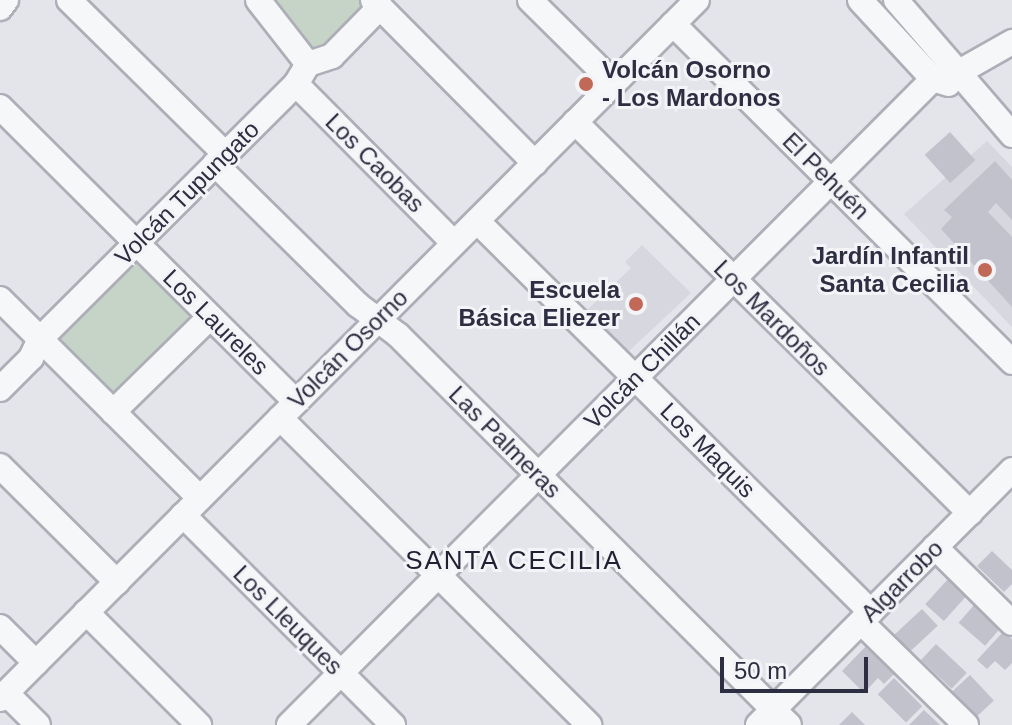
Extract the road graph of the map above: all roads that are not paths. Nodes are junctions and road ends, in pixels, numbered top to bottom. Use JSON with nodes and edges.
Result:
{"nodes":[{"id":1,"x":6,"y":0,"type":"edge"},
{"id":2,"x":69,"y":0,"type":"edge"},
{"id":3,"x":258,"y":0,"type":"edge"},
{"id":4,"x":530,"y":0,"type":"edge"},
{"id":5,"x":860,"y":0,"type":"edge"},
{"id":6,"x":896,"y":0,"type":"edge"},
{"id":7,"x":692,"y":1,"type":"edge"},
{"id":8,"x":376,"y":3,"type":"edge"},
{"id":9,"x":0,"y":8,"type":"edge"},
{"id":10,"x":673,"y":24,"type":"junction"},
{"id":11,"x":1012,"y":42,"type":"edge"},
{"id":12,"x":302,"y":74,"type":"junction"},
{"id":13,"x":933,"y":79,"type":"junction"},
{"id":14,"x":965,"y":80,"type":"junction"},
{"id":15,"x":614,"y":83,"type":"junction"},
{"id":16,"x":0,"y":107,"type":"edge"},
{"id":17,"x":575,"y":122,"type":"junction"},
{"id":18,"x":1012,"y":135,"type":"edge"},
{"id":19,"x":220,"y":159,"type":"junction"},
{"id":20,"x":535,"y":163,"type":"junction"},
{"id":21,"x":831,"y":181,"type":"junction"},
{"id":22,"x":477,"y":221,"type":"junction"},
{"id":23,"x":136,"y":243,"type":"junction"},
{"id":24,"x":454,"y":243,"type":"junction"},
{"id":25,"x":733,"y":279,"type":"junction"},
{"id":26,"x":0,"y":299,"type":"edge"},
{"id":27,"x":210,"y":317,"type":"junction"},
{"id":28,"x":378,"y":320,"type":"junction"},
{"id":29,"x":40,"y":339,"type":"junction"},
{"id":30,"x":1012,"y":362,"type":"edge"},
{"id":31,"x":635,"y":378,"type":"junction"},
{"id":32,"x":0,"y":389,"type":"edge"},
{"id":33,"x":288,"y":410,"type":"junction"},
{"id":34,"x":113,"y":412,"type":"junction"},
{"id":35,"x":0,"y":466,"type":"edge"},
{"id":36,"x":1012,"y":472,"type":"edge"},
{"id":37,"x":538,"y":475,"type":"junction"},
{"id":38,"x":192,"y":507,"type":"junction"},
{"id":39,"x":970,"y":513,"type":"junction"},
{"id":40,"x":935,"y":547,"type":"junction"},
{"id":41,"x":438,"y":575,"type":"junction"},
{"id":42,"x":117,"y":582,"type":"junction"},
{"id":43,"x":86,"y":612,"type":"junction"},
{"id":44,"x":866,"y":617,"type":"junction"},
{"id":45,"x":1012,"y":623,"type":"edge"},
{"id":46,"x":0,"y":627,"type":"edge"},
{"id":47,"x":36,"y":663,"type":"junction"},
{"id":48,"x":341,"y":673,"type":"junction"},
{"id":49,"x":3,"y":696,"type":"edge"},
{"id":50,"x":773,"y":720,"type":"edge"},
{"id":51,"x":38,"y":725,"type":"edge"},
{"id":52,"x":199,"y":725,"type":"edge"},
{"id":53,"x":289,"y":725,"type":"edge"},
{"id":54,"x":393,"y":725,"type":"edge"},
{"id":55,"x":589,"y":725,"type":"edge"},
{"id":56,"x":966,"y":725,"type":"edge"}],
"edges":[{"from":1,"to":9,"type":"street"},
{"from":2,"to":19,"type":"street","name":"Las Palmeras"},
{"from":3,"to":12,"type":"street","name":"Los Caobas"},
{"from":4,"to":15,"type":"street"},
{"from":5,"to":13,"type":"street"},
{"from":6,"to":14,"type":"street"},
{"from":7,"to":10,"type":"street","name":"Volcán Osorno"},
{"from":8,"to":12,"type":"street","name":"Volcán Tupungato"},
{"from":8,"to":20,"type":"street"},
{"from":10,"to":15,"type":"street","name":"Volcán Osorno"},
{"from":10,"to":21,"type":"street","name":"El Pehuén"},
{"from":11,"to":14,"type":"street"},
{"from":12,"to":19,"type":"street","name":"Volcán Tupungato"},
{"from":12,"to":24,"type":"street","name":"Los Caobas"},
{"from":13,"to":14,"type":"street"},
{"from":13,"to":21,"type":"street","name":"Volcán Chillán"},
{"from":14,"to":18,"type":"street"},
{"from":15,"to":17,"type":"street","name":"Volcán Osorno"},
{"from":16,"to":23,"type":"street","name":"Los Laureles"},
{"from":17,"to":20,"type":"street","name":"Volcán Osorno"},
{"from":17,"to":25,"type":"street","name":"Los Mardoños"},
{"from":19,"to":23,"type":"street","name":"Volcán Tupungato"},
{"from":19,"to":28,"type":"street","name":"Las Palmeras"},
{"from":20,"to":22,"type":"street","name":"Volcán Osorno"},
{"from":21,"to":25,"type":"street","name":"Volcán Chillán"},
{"from":21,"to":30,"type":"street","name":"El Pehuén"},
{"from":22,"to":24,"type":"street","name":"Volcán Osorno"},
{"from":22,"to":31,"type":"street","name":"Los Maquis"},
{"from":23,"to":27,"type":"street","name":"Los Laureles"},
{"from":23,"to":29,"type":"street","name":"Volcán Tupungato"},
{"from":24,"to":28,"type":"street","name":"Volcán Osorno"},
{"from":25,"to":31,"type":"street","name":"Volcán Chillán"},
{"from":25,"to":39,"type":"street","name":"Los Mardoños"},
{"from":26,"to":29,"type":"street","name":"Los Lleuques"},
{"from":27,"to":33,"type":"street","name":"Los Laureles"},
{"from":27,"to":34,"type":"street"},
{"from":28,"to":33,"type":"street","name":"Volcán Osorno"},
{"from":28,"to":37,"type":"street","name":"Las Palmeras"},
{"from":29,"to":32,"type":"street","name":"Volcán Tupungato"},
{"from":29,"to":34,"type":"street","name":"Los Lleuques"},
{"from":31,"to":37,"type":"street","name":"Volcán Chillán"},
{"from":31,"to":44,"type":"street","name":"Los Maquis"},
{"from":33,"to":38,"type":"street","name":"Volcán Osorno"},
{"from":33,"to":41,"type":"street","name":"Los Laureles"},
{"from":34,"to":38,"type":"street","name":"Los Lleuques"},
{"from":35,"to":42,"type":"street"},
{"from":36,"to":39,"type":"street","name":"Algarrobo"},
{"from":37,"to":41,"type":"street","name":"Volcán Chillán"},
{"from":37,"to":50,"type":"street","name":"Las Palmeras"},
{"from":38,"to":42,"type":"street","name":"Volcán Osorno"},
{"from":38,"to":48,"type":"street","name":"Los Lleuques"},
{"from":39,"to":40,"type":"street","name":"Algarrobo"},
{"from":40,"to":44,"type":"street","name":"Algarrobo"},
{"from":40,"to":45,"type":"street"},
{"from":41,"to":48,"type":"street","name":"Volcán Chillán"},
{"from":41,"to":55,"type":"street","name":"Los Laureles"},
{"from":42,"to":43,"type":"street","name":"Volcán Osorno"},
{"from":43,"to":47,"type":"street","name":"Volcán Osorno"},
{"from":43,"to":52,"type":"street"},
{"from":44,"to":50,"type":"street","name":"Algarrobo"},
{"from":44,"to":56,"type":"street","name":"Los Maquis"},
{"from":46,"to":47,"type":"street"},
{"from":47,"to":49,"type":"street","name":"Volcán Osorno"},
{"from":48,"to":53,"type":"street","name":"Volcán Chillán"},
{"from":48,"to":54,"type":"street","name":"Los Lleuques"},
{"from":49,"to":51,"type":"street"}]}
